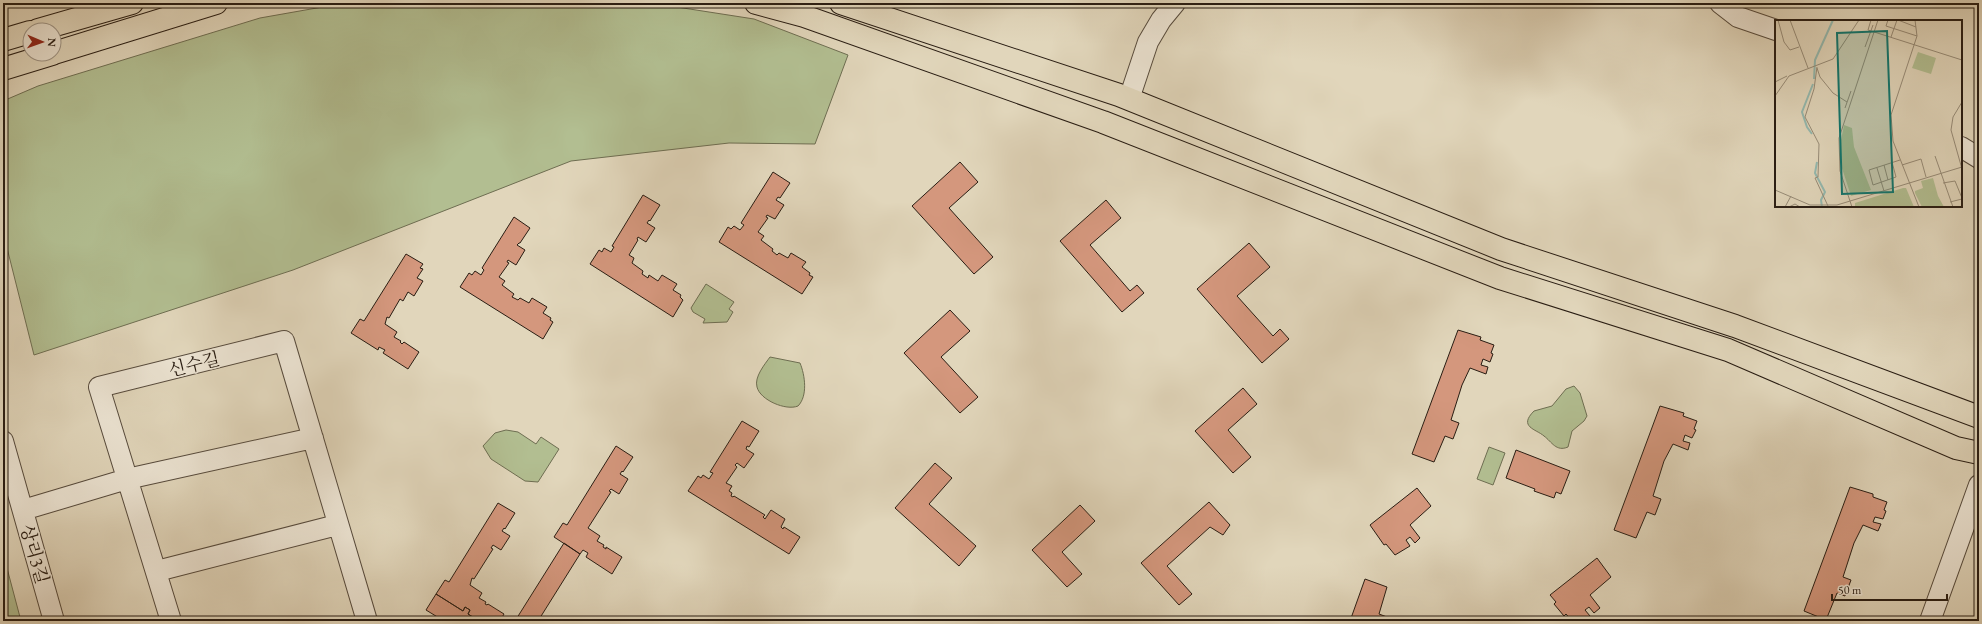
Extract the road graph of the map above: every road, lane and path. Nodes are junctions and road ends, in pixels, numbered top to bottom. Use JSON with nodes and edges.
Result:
{"nodes":[{"id":1,"x":132,"y":3,"type":"edge"},
{"id":2,"x":216,"y":3,"type":"edge"},
{"id":3,"x":756,"y":3,"type":"edge"},
{"id":4,"x":841,"y":3,"type":"edge"},
{"id":5,"x":1175,"y":3,"type":"edge"},
{"id":6,"x":1720,"y":3,"type":"edge"},
{"id":7,"x":62,"y":23,"type":"edge"},
{"id":8,"x":1775,"y":30,"type":"edge"},
{"id":9,"x":22,"y":34,"type":"edge"},
{"id":10,"x":3,"y":40,"type":"edge"},
{"id":11,"x":62,"y":51,"type":"edge"},
{"id":12,"x":26,"y":62,"type":"edge"},
{"id":13,"x":3,"y":69,"type":"edge"},
{"id":14,"x":1129,"y":100,"type":"junction"},
{"id":15,"x":1962,"y":148,"type":"edge"},
{"id":16,"x":1979,"y":158,"type":"edge"},
{"id":17,"x":1979,"y":417,"type":"edge"},
{"id":18,"x":313,"y":438,"type":"junction"},
{"id":19,"x":3,"y":441,"type":"edge"},
{"id":20,"x":1979,"y":453,"type":"edge"},
{"id":21,"x":127,"y":479,"type":"junction"},
{"id":22,"x":1979,"y":486,"type":"edge"},
{"id":23,"x":23,"y":510,"type":"junction"},
{"id":24,"x":337,"y":525,"type":"junction"},
{"id":25,"x":157,"y":571,"type":"junction"},
{"id":26,"x":54,"y":621,"type":"edge"},
{"id":27,"x":171,"y":621,"type":"edge"},
{"id":28,"x":367,"y":621,"type":"edge"},
{"id":29,"x":1930,"y":621,"type":"edge"}],
"edges":[{"from":1,"to":7,"type":"main road"},
{"from":2,"to":11,"type":"main road"},
{"from":3,"to":20,"type":"main road"},
{"from":4,"to":14,"type":"main road"},
{"from":5,"to":14,"type":"street"},
{"from":6,"to":8,"type":"street"},
{"from":9,"to":10,"type":"main road"},
{"from":12,"to":13,"type":"main road"},
{"from":14,"to":17,"type":"main road"},
{"from":15,"to":16,"type":"street"},
{"from":18,"to":21,"type":"street"},
{"from":18,"to":21,"type":"street","name":"신수길"},
{"from":18,"to":24,"type":"street","name":"신수길"},
{"from":19,"to":23,"type":"street","name":"상리3길"},
{"from":21,"to":23,"type":"street"},
{"from":21,"to":25,"type":"street","name":"신수길"},
{"from":22,"to":29,"type":"street"},
{"from":23,"to":26,"type":"street","name":"상리3길"},
{"from":24,"to":25,"type":"street"},
{"from":24,"to":28,"type":"street","name":"신수길"},
{"from":25,"to":27,"type":"street","name":"신수길"}]}
